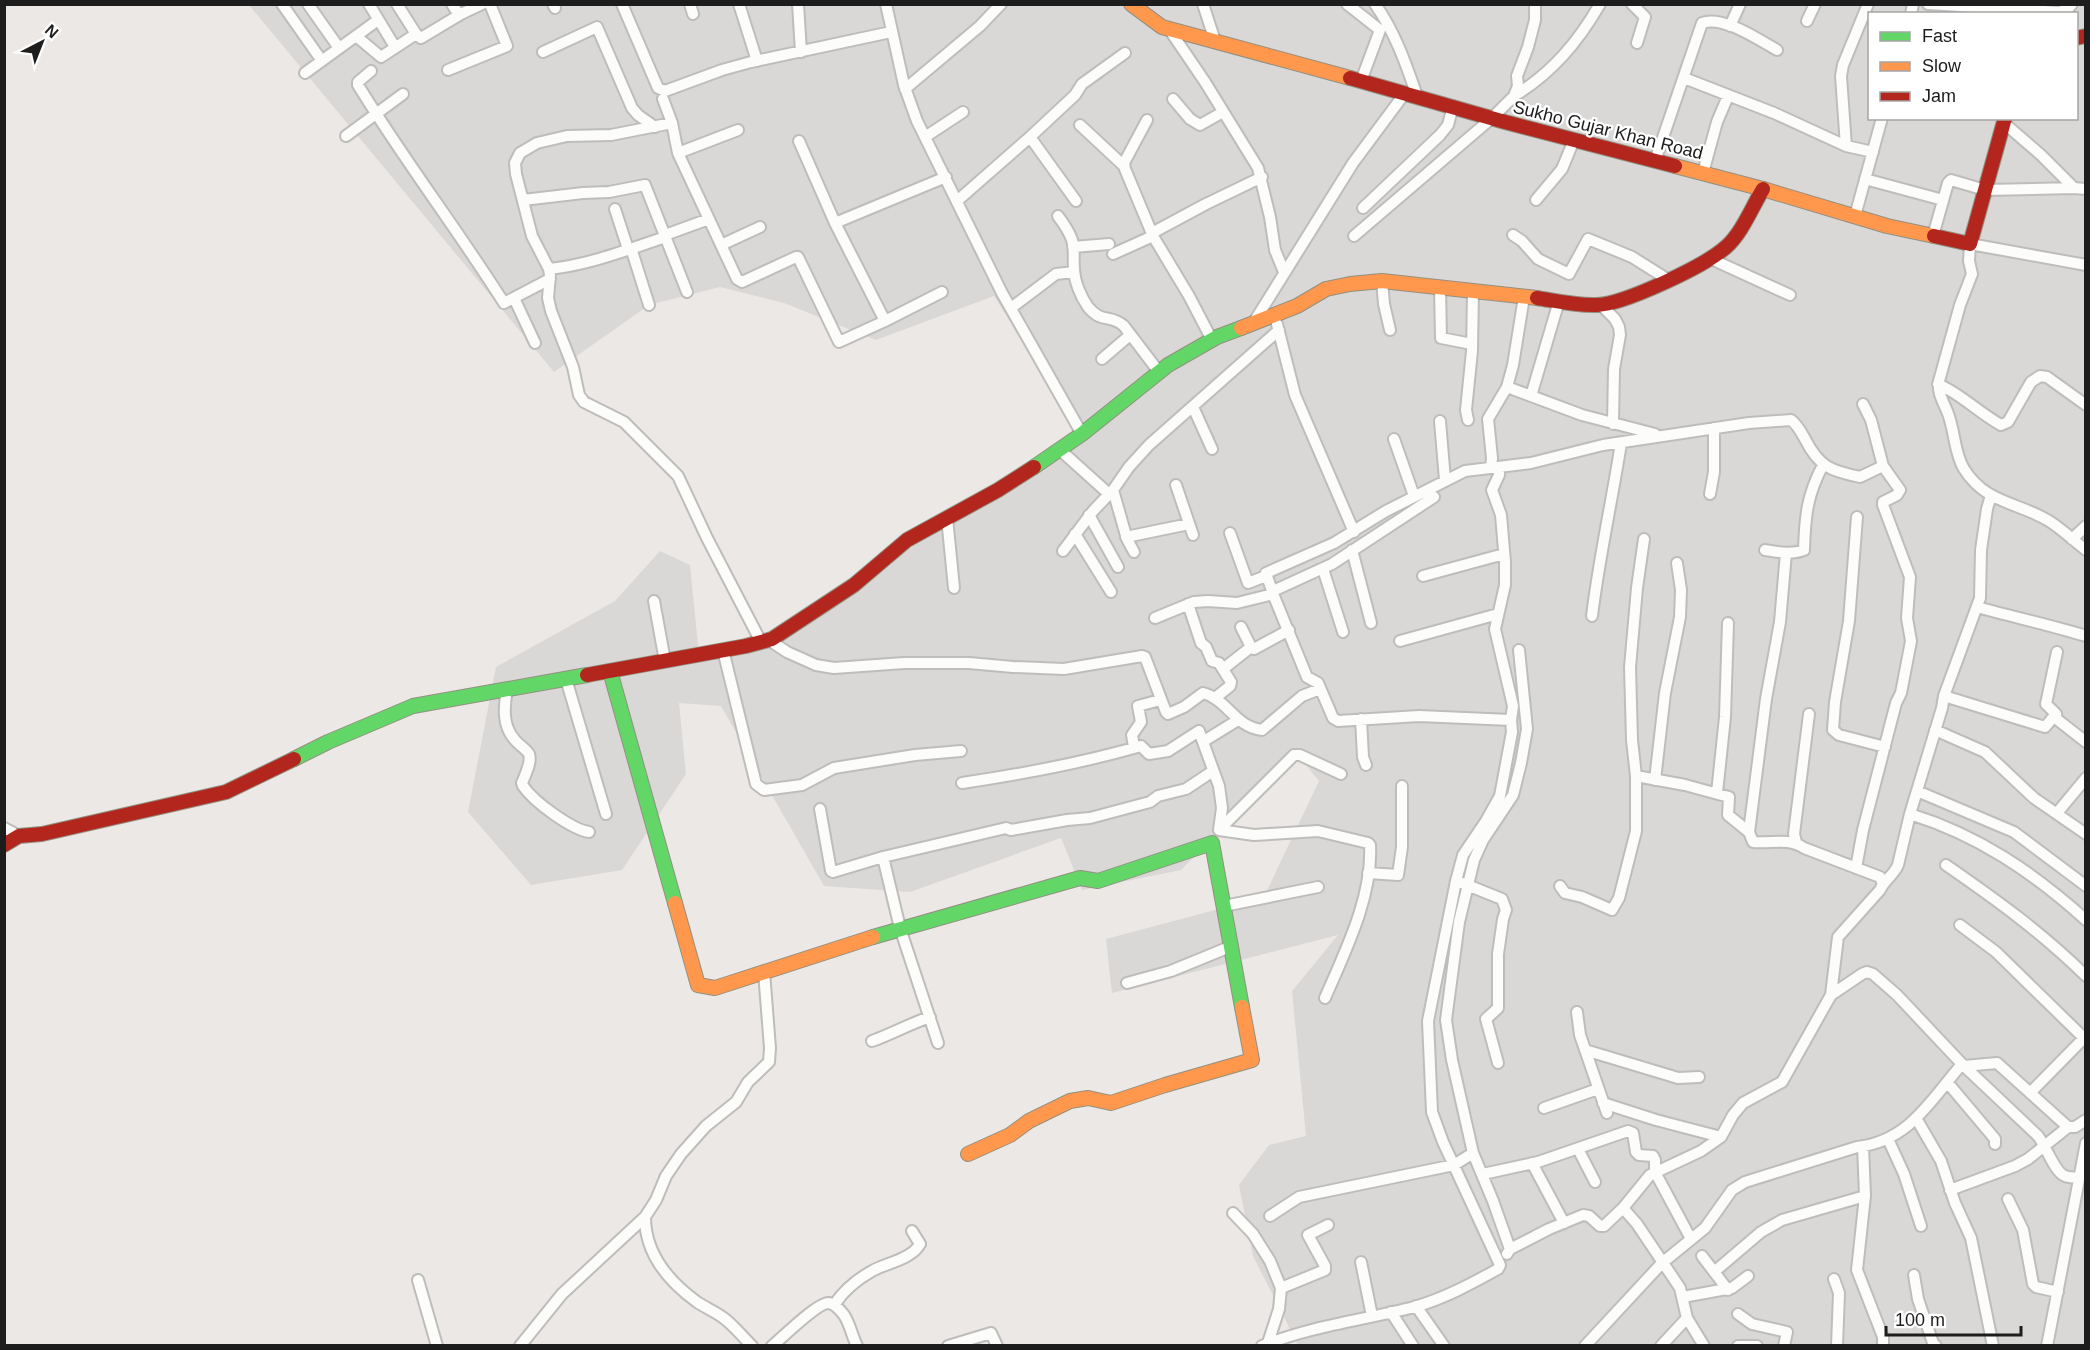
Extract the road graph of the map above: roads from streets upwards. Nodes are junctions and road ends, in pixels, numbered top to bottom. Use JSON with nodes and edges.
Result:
{"nodes":[{"id":1,"x":282,"y":4,"type":"edge"},
{"id":2,"x":308,"y":4,"type":"edge"},
{"id":3,"x":369,"y":4,"type":"edge"},
{"id":4,"x":397,"y":4,"type":"edge"},
{"id":5,"x":452,"y":4,"type":"edge"},
{"id":6,"x":482,"y":4,"type":"edge"},
{"id":7,"x":490,"y":4,"type":"edge"},
{"id":8,"x":622,"y":4,"type":"edge"},
{"id":9,"x":739,"y":4,"type":"edge"},
{"id":10,"x":798,"y":4,"type":"edge"},
{"id":11,"x":886,"y":4,"type":"edge"},
{"id":12,"x":1001,"y":4,"type":"edge"},
{"id":13,"x":1131,"y":4,"type":"edge"},
{"id":14,"x":1203,"y":4,"type":"edge"},
{"id":15,"x":1347,"y":4,"type":"edge"},
{"id":16,"x":1375,"y":4,"type":"edge"},
{"id":17,"x":1535,"y":4,"type":"edge"},
{"id":18,"x":1600,"y":4,"type":"edge"},
{"id":19,"x":1632,"y":4,"type":"edge"},
{"id":20,"x":1740,"y":4,"type":"edge"},
{"id":21,"x":1815,"y":4,"type":"edge"},
{"id":22,"x":1868,"y":4,"type":"edge"},
{"id":23,"x":1928,"y":4,"type":"edge"},
{"id":24,"x":2072,"y":4,"type":"edge"},
{"id":25,"x":2017,"y":7,"type":"edge"},
{"id":26,"x":459,"y":15,"type":"junction"},
{"id":27,"x":378,"y":20,"type":"junction"},
{"id":28,"x":1807,"y":21,"type":"dead end"},
{"id":29,"x":1730,"y":26,"type":"junction"},
{"id":30,"x":1169,"y":29,"type":"junction"},
{"id":31,"x":891,"y":32,"type":"junction"},
{"id":32,"x":416,"y":34,"type":"junction"},
{"id":33,"x":356,"y":36,"type":"junction"},
{"id":34,"x":1215,"y":41,"type":"junction"},
{"id":35,"x":1637,"y":44,"type":"dead end"},
{"id":36,"x":395,"y":47,"type":"junction"},
{"id":37,"x":339,"y":48,"type":"junction"},
{"id":38,"x":1777,"y":50,"type":"dead end"},
{"id":39,"x":543,"y":52,"type":"dead end"},
{"id":40,"x":801,"y":52,"type":"junction"},
{"id":41,"x":1125,"y":53,"type":"dead end"},
{"id":42,"x":322,"y":61,"type":"junction"},
{"id":43,"x":757,"y":61,"type":"junction"},
{"id":44,"x":448,"y":70,"type":"dead end"},
{"id":45,"x":371,"y":71,"type":"dead end"},
{"id":46,"x":305,"y":73,"type":"dead end"},
{"id":47,"x":1683,"y":78,"type":"junction"},
{"id":48,"x":1361,"y":81,"type":"junction"},
{"id":49,"x":905,"y":89,"type":"junction"},
{"id":50,"x":403,"y":94,"type":"dead end"},
{"id":51,"x":1411,"y":94,"type":"junction"},
{"id":52,"x":1514,"y":96,"type":"junction"},
{"id":53,"x":1728,"y":96,"type":"junction"},
{"id":54,"x":663,"y":99,"type":"dead end"},
{"id":55,"x":1173,"y":99,"type":"dead end"},
{"id":56,"x":1453,"y":106,"type":"junction"},
{"id":57,"x":963,"y":112,"type":"dead end"},
{"id":58,"x":1223,"y":112,"type":"junction"},
{"id":59,"x":376,"y":115,"type":"junction"},
{"id":60,"x":1492,"y":118,"type":"junction"},
{"id":61,"x":1147,"y":120,"type":"dead end"},
{"id":62,"x":1881,"y":120,"type":"edge"},
{"id":63,"x":2004,"y":121,"type":"edge"},
{"id":64,"x":672,"y":123,"type":"junction"},
{"id":65,"x":1080,"y":124,"type":"dead end"},
{"id":66,"x":655,"y":128,"type":"junction"},
{"id":67,"x":738,"y":130,"type":"dead end"},
{"id":68,"x":346,"y":136,"type":"dead end"},
{"id":69,"x":1030,"y":136,"type":"junction"},
{"id":70,"x":926,"y":137,"type":"junction"},
{"id":71,"x":1574,"y":140,"type":"junction"},
{"id":72,"x":799,"y":141,"type":"dead end"},
{"id":73,"x":1846,"y":146,"type":"junction"},
{"id":74,"x":1873,"y":152,"type":"junction"},
{"id":75,"x":678,"y":153,"type":"junction"},
{"id":76,"x":1655,"y":161,"type":"junction"},
{"id":77,"x":1124,"y":166,"type":"junction"},
{"id":78,"x":1703,"y":173,"type":"junction"},
{"id":79,"x":946,"y":177,"type":"junction"},
{"id":80,"x":1262,"y":177,"type":"junction"},
{"id":81,"x":1865,"y":179,"type":"junction"},
{"id":82,"x":2080,"y":188,"type":"edge"},
{"id":83,"x":1763,"y":189,"type":"junction"},
{"id":84,"x":1985,"y":190,"type":"junction"},
{"id":85,"x":523,"y":200,"type":"junction"},
{"id":86,"x":1943,"y":200,"type":"junction"},
{"id":87,"x":957,"y":201,"type":"junction"},
{"id":88,"x":1076,"y":201,"type":"dead end"},
{"id":89,"x":1536,"y":201,"type":"dead end"},
{"id":90,"x":1363,"y":208,"type":"dead end"},
{"id":91,"x":615,"y":209,"type":"dead end"},
{"id":92,"x":1058,"y":216,"type":"dead end"},
{"id":93,"x":1855,"y":216,"type":"junction"},
{"id":94,"x":709,"y":219,"type":"junction"},
{"id":95,"x":835,"y":223,"type":"junction"},
{"id":96,"x":760,"y":227,"type":"dead end"},
{"id":97,"x":1153,"y":234,"type":"junction"},
{"id":98,"x":1513,"y":235,"type":"dead end"},
{"id":99,"x":666,"y":236,"type":"junction"},
{"id":100,"x":1354,"y":236,"type":"dead end"},
{"id":101,"x":1933,"y":236,"type":"junction"},
{"id":102,"x":721,"y":244,"type":"junction"},
{"id":103,"x":1970,"y":244,"type":"junction"},
{"id":104,"x":1073,"y":247,"type":"junction"},
{"id":105,"x":629,"y":249,"type":"junction"},
{"id":106,"x":1709,"y":258,"type":"junction"},
{"id":107,"x":2085,"y":265,"type":"edge"},
{"id":108,"x":1074,"y":272,"type":"junction"},
{"id":109,"x":1284,"y":272,"type":"junction"},
{"id":110,"x":549,"y":274,"type":"junction"},
{"id":111,"x":1668,"y":279,"type":"junction"},
{"id":112,"x":1382,"y":281,"type":"junction"},
{"id":113,"x":1440,"y":287,"type":"junction"},
{"id":114,"x":1473,"y":291,"type":"junction"},
{"id":115,"x":687,"y":292,"type":"dead end"},
{"id":116,"x":942,"y":292,"type":"dead end"},
{"id":117,"x":1790,"y":295,"type":"dead end"},
{"id":118,"x":1524,"y":297,"type":"junction"},
{"id":119,"x":514,"y":298,"type":"junction"},
{"id":120,"x":1559,"y":301,"type":"junction"},
{"id":121,"x":649,"y":305,"type":"dead end"},
{"id":122,"x":1601,"y":305,"type":"junction"},
{"id":123,"x":1011,"y":308,"type":"junction"},
{"id":124,"x":1275,"y":314,"type":"junction"},
{"id":125,"x":885,"y":321,"type":"junction"},
{"id":126,"x":1254,"y":322,"type":"junction"},
{"id":127,"x":1279,"y":330,"type":"junction"},
{"id":128,"x":1390,"y":330,"type":"dead end"},
{"id":129,"x":1130,"y":335,"type":"junction"},
{"id":130,"x":1212,"y":340,"type":"junction"},
{"id":131,"x":535,"y":343,"type":"dead end"},
{"id":132,"x":1472,"y":344,"type":"junction"},
{"id":133,"x":1102,"y":359,"type":"dead end"},
{"id":134,"x":1159,"y":372,"type":"junction"},
{"id":135,"x":1938,"y":384,"type":"junction"},
{"id":136,"x":1507,"y":387,"type":"junction"},
{"id":137,"x":1531,"y":396,"type":"junction"},
{"id":138,"x":1863,"y":404,"type":"dead end"},
{"id":139,"x":2085,"y":405,"type":"edge"},
{"id":140,"x":1192,"y":407,"type":"junction"},
{"id":141,"x":1468,"y":420,"type":"dead end"},
{"id":142,"x":1440,"y":421,"type":"dead end"},
{"id":143,"x":1613,"y":424,"type":"junction"},
{"id":144,"x":1714,"y":428,"type":"junction"},
{"id":145,"x":1082,"y":434,"type":"junction"},
{"id":146,"x":1660,"y":436,"type":"junction"},
{"id":147,"x":1394,"y":439,"type":"dead end"},
{"id":148,"x":1621,"y":443,"type":"junction"},
{"id":149,"x":1212,"y":449,"type":"dead end"},
{"id":150,"x":1059,"y":450,"type":"junction"},
{"id":151,"x":1823,"y":465,"type":"junction"},
{"id":152,"x":1883,"y":466,"type":"junction"},
{"id":153,"x":1496,"y":470,"type":"junction"},
{"id":154,"x":1445,"y":480,"type":"junction"},
{"id":155,"x":1176,"y":485,"type":"dead end"},
{"id":156,"x":1111,"y":492,"type":"junction"},
{"id":157,"x":1710,"y":494,"type":"dead end"},
{"id":158,"x":1991,"y":495,"type":"junction"},
{"id":159,"x":1434,"y":497,"type":"dead end"},
{"id":160,"x":1409,"y":504,"type":"junction"},
{"id":161,"x":1089,"y":515,"type":"junction"},
{"id":162,"x":1857,"y":517,"type":"dead end"},
{"id":163,"x":947,"y":518,"type":"junction"},
{"id":164,"x":2085,"y":526,"type":"edge"},
{"id":165,"x":1230,"y":532,"type":"dead end"},
{"id":166,"x":1354,"y":532,"type":"junction"},
{"id":167,"x":1075,"y":534,"type":"junction"},
{"id":168,"x":1126,"y":537,"type":"junction"},
{"id":169,"x":1644,"y":539,"type":"dead end"},
{"id":170,"x":2072,"y":539,"type":"junction"},
{"id":171,"x":1352,"y":550,"type":"junction"},
{"id":172,"x":1765,"y":550,"type":"dead end"},
{"id":173,"x":2085,"y":550,"type":"edge"},
{"id":174,"x":1063,"y":551,"type":"dead end"},
{"id":175,"x":1134,"y":552,"type":"dead end"},
{"id":176,"x":1786,"y":553,"type":"junction"},
{"id":177,"x":1504,"y":554,"type":"junction"},
{"id":178,"x":1677,"y":563,"type":"dead end"},
{"id":179,"x":1317,"y":564,"type":"junction"},
{"id":180,"x":1118,"y":567,"type":"dead end"},
{"id":181,"x":1423,"y":576,"type":"dead end"},
{"id":182,"x":1270,"y":585,"type":"junction"},
{"id":183,"x":954,"y":588,"type":"dead end"},
{"id":184,"x":1111,"y":592,"type":"dead end"},
{"id":185,"x":654,"y":601,"type":"dead end"},
{"id":186,"x":1188,"y":604,"type":"junction"},
{"id":187,"x":1977,"y":607,"type":"junction"},
{"id":188,"x":1498,"y":614,"type":"junction"},
{"id":189,"x":1592,"y":616,"type":"dead end"},
{"id":190,"x":1155,"y":618,"type":"dead end"},
{"id":191,"x":1371,"y":623,"type":"dead end"},
{"id":192,"x":1728,"y":623,"type":"dead end"},
{"id":193,"x":1242,"y":627,"type":"dead end"},
{"id":194,"x":1289,"y":630,"type":"junction"},
{"id":195,"x":1343,"y":632,"type":"dead end"},
{"id":196,"x":2085,"y":636,"type":"edge"},
{"id":197,"x":765,"y":641,"type":"junction"},
{"id":198,"x":1400,"y":641,"type":"dead end"},
{"id":199,"x":1251,"y":647,"type":"junction"},
{"id":200,"x":723,"y":650,"type":"junction"},
{"id":201,"x":1519,"y":650,"type":"dead end"},
{"id":202,"x":2057,"y":652,"type":"dead end"},
{"id":203,"x":665,"y":661,"type":"junction"},
{"id":204,"x":1224,"y":669,"type":"junction"},
{"id":205,"x":610,"y":671,"type":"junction"},
{"id":206,"x":566,"y":679,"type":"junction"},
{"id":207,"x":507,"y":689,"type":"junction"},
{"id":208,"x":1320,"y":689,"type":"junction"},
{"id":209,"x":1944,"y":696,"type":"junction"},
{"id":210,"x":1215,"y":698,"type":"junction"},
{"id":211,"x":1160,"y":700,"type":"junction"},
{"id":212,"x":1519,"y":706,"type":"junction"},
{"id":213,"x":1809,"y":714,"type":"dead end"},
{"id":214,"x":2054,"y":717,"type":"junction"},
{"id":215,"x":1361,"y":719,"type":"junction"},
{"id":216,"x":1238,"y":720,"type":"junction"},
{"id":217,"x":1511,"y":720,"type":"junction"},
{"id":218,"x":1935,"y":730,"type":"junction"},
{"id":219,"x":1204,"y":741,"type":"junction"},
{"id":220,"x":2085,"y":742,"type":"edge"},
{"id":221,"x":1134,"y":747,"type":"junction"},
{"id":222,"x":1885,"y":747,"type":"junction"},
{"id":223,"x":961,"y":751,"type":"dead end"},
{"id":224,"x":1366,"y":765,"type":"dead end"},
{"id":225,"x":1213,"y":771,"type":"junction"},
{"id":226,"x":1341,"y":774,"type":"dead end"},
{"id":227,"x":1636,"y":776,"type":"junction"},
{"id":228,"x":2085,"y":778,"type":"edge"},
{"id":229,"x":1655,"y":780,"type":"junction"},
{"id":230,"x":962,"y":783,"type":"dead end"},
{"id":231,"x":1402,"y":786,"type":"dead end"},
{"id":232,"x":1917,"y":791,"type":"junction"},
{"id":233,"x":1717,"y":793,"type":"junction"},
{"id":234,"x":820,"y":809,"type":"dead end"},
{"id":235,"x":2057,"y":813,"type":"junction"},
{"id":236,"x":606,"y":814,"type":"dead end"},
{"id":237,"x":1910,"y":814,"type":"junction"},
{"id":238,"x":1494,"y":817,"type":"junction"},
{"id":239,"x":4,"y":828,"type":"edge"},
{"id":240,"x":1219,"y":830,"type":"junction"},
{"id":241,"x":589,"y":832,"type":"dead end"},
{"id":242,"x":1749,"y":832,"type":"junction"},
{"id":243,"x":2085,"y":834,"type":"edge"},
{"id":244,"x":19,"y":836,"type":"junction"},
{"id":245,"x":1796,"y":842,"type":"junction"},
{"id":246,"x":1212,"y":843,"type":"junction"},
{"id":247,"x":4,"y":845,"type":"edge"},
{"id":248,"x":883,"y":856,"type":"junction"},
{"id":249,"x":1946,"y":866,"type":"dead end"},
{"id":250,"x":1856,"y":868,"type":"junction"},
{"id":251,"x":1368,"y":873,"type":"junction"},
{"id":252,"x":1461,"y":883,"type":"junction"},
{"id":253,"x":1882,"y":884,"type":"junction"},
{"id":254,"x":1560,"y":886,"type":"dead end"},
{"id":255,"x":2085,"y":886,"type":"edge"},
{"id":256,"x":1318,"y":887,"type":"dead end"},
{"id":257,"x":1224,"y":906,"type":"junction"},
{"id":258,"x":2085,"y":920,"type":"edge"},
{"id":259,"x":1960,"y":925,"type":"dead end"},
{"id":260,"x":900,"y":928,"type":"junction"},
{"id":261,"x":1232,"y":946,"type":"junction"},
{"id":262,"x":764,"y":972,"type":"junction"},
{"id":263,"x":2085,"y":976,"type":"edge"},
{"id":264,"x":1127,"y":982,"type":"dead end"},
{"id":265,"x":1831,"y":995,"type":"junction"},
{"id":266,"x":1325,"y":998,"type":"dead end"},
{"id":267,"x":1577,"y":1012,"type":"dead end"},
{"id":268,"x":930,"y":1017,"type":"junction"},
{"id":269,"x":2084,"y":1039,"type":"edge"},
{"id":270,"x":872,"y":1041,"type":"dead end"},
{"id":271,"x":938,"y":1044,"type":"dead end"},
{"id":272,"x":1585,"y":1050,"type":"junction"},
{"id":273,"x":1498,"y":1063,"type":"dead end"},
{"id":274,"x":1963,"y":1065,"type":"junction"},
{"id":275,"x":1699,"y":1077,"type":"dead end"},
{"id":276,"x":1947,"y":1082,"type":"junction"},
{"id":277,"x":1598,"y":1089,"type":"junction"},
{"id":278,"x":2030,"y":1093,"type":"junction"},
{"id":279,"x":1544,"y":1108,"type":"dead end"},
{"id":280,"x":1916,"y":1118,"type":"junction"},
{"id":281,"x":2085,"y":1120,"type":"edge"},
{"id":282,"x":2068,"y":1127,"type":"junction"},
{"id":283,"x":1722,"y":1137,"type":"junction"},
{"id":284,"x":1888,"y":1139,"type":"junction"},
{"id":285,"x":2085,"y":1143,"type":"edge"},
{"id":286,"x":1995,"y":1144,"type":"dead end"},
{"id":287,"x":1863,"y":1146,"type":"junction"},
{"id":288,"x":2046,"y":1146,"type":"junction"},
{"id":289,"x":1578,"y":1149,"type":"junction"},
{"id":290,"x":968,"y":1154,"type":"dead end"},
{"id":291,"x":1472,"y":1154,"type":"junction"},
{"id":292,"x":1532,"y":1163,"type":"junction"},
{"id":293,"x":1457,"y":1164,"type":"junction"},
{"id":294,"x":1655,"y":1172,"type":"junction"},
{"id":295,"x":1483,"y":1174,"type":"junction"},
{"id":296,"x":2079,"y":1178,"type":"junction"},
{"id":297,"x":1594,"y":1182,"type":"dead end"},
{"id":298,"x":1950,"y":1190,"type":"junction"},
{"id":299,"x":1865,"y":1196,"type":"junction"},
{"id":300,"x":2008,"y":1198,"type":"dead end"},
{"id":301,"x":1623,"y":1208,"type":"junction"},
{"id":302,"x":1233,"y":1213,"type":"dead end"},
{"id":303,"x":1269,"y":1216,"type":"dead end"},
{"id":304,"x":645,"y":1217,"type":"junction"},
{"id":305,"x":1564,"y":1223,"type":"junction"},
{"id":306,"x":1328,"y":1225,"type":"dead end"},
{"id":307,"x":1921,"y":1226,"type":"dead end"},
{"id":308,"x":912,"y":1231,"type":"dead end"},
{"id":309,"x":1691,"y":1239,"type":"junction"},
{"id":310,"x":1506,"y":1256,"type":"junction"},
{"id":311,"x":1702,"y":1256,"type":"dead end"},
{"id":312,"x":1361,"y":1262,"type":"dead end"},
{"id":313,"x":1662,"y":1263,"type":"junction"},
{"id":314,"x":1714,"y":1272,"type":"junction"},
{"id":315,"x":1914,"y":1275,"type":"dead end"},
{"id":316,"x":1748,"y":1276,"type":"dead end"},
{"id":317,"x":1834,"y":1279,"type":"dead end"},
{"id":318,"x":418,"y":1280,"type":"dead end"},
{"id":319,"x":1281,"y":1288,"type":"junction"},
{"id":320,"x":1728,"y":1290,"type":"junction"},
{"id":321,"x":2058,"y":1292,"type":"junction"},
{"id":322,"x":1683,"y":1297,"type":"junction"},
{"id":323,"x":834,"y":1305,"type":"junction"},
{"id":324,"x":1416,"y":1306,"type":"junction"},
{"id":325,"x":1391,"y":1312,"type":"junction"},
{"id":326,"x":1738,"y":1314,"type":"dead end"},
{"id":327,"x":1372,"y":1316,"type":"junction"},
{"id":328,"x":1687,"y":1318,"type":"junction"},
{"id":329,"x":1265,"y":1344,"type":"edge"},
{"id":330,"x":437,"y":1346,"type":"edge"},
{"id":331,"x":520,"y":1346,"type":"edge"},
{"id":332,"x":752,"y":1346,"type":"edge"},
{"id":333,"x":772,"y":1346,"type":"edge"},
{"id":334,"x":857,"y":1346,"type":"edge"},
{"id":335,"x":948,"y":1346,"type":"edge"},
{"id":336,"x":997,"y":1346,"type":"edge"},
{"id":337,"x":1413,"y":1346,"type":"edge"},
{"id":338,"x":1444,"y":1346,"type":"edge"},
{"id":339,"x":1585,"y":1346,"type":"edge"},
{"id":340,"x":1661,"y":1346,"type":"edge"},
{"id":341,"x":1704,"y":1346,"type":"edge"},
{"id":342,"x":1738,"y":1346,"type":"edge"},
{"id":343,"x":1756,"y":1346,"type":"edge"},
{"id":344,"x":1784,"y":1346,"type":"edge"},
{"id":345,"x":1837,"y":1346,"type":"edge"},
{"id":346,"x":1883,"y":1346,"type":"edge"},
{"id":347,"x":1936,"y":1346,"type":"edge"},
{"id":348,"x":1993,"y":1346,"type":"edge"},
{"id":349,"x":2047,"y":1346,"type":"edge"}],
"edges":[{"from":1,"to":42,"type":"street"},
{"from":2,"to":37,"type":"street"},
{"from":3,"to":27,"type":"street"},
{"from":4,"to":32,"type":"street"},
{"from":5,"to":26,"type":"street"},
{"from":6,"to":26,"type":"street"},
{"from":7,"to":44,"type":"street"},
{"from":8,"to":43,"type":"street"},
{"from":9,"to":43,"type":"street"},
{"from":10,"to":40,"type":"street"},
{"from":11,"to":31,"type":"street"},
{"from":12,"to":49,"type":"street"},
{"from":13,"to":30,"type":"street","name":"Sukho Gujar Khan Road"},
{"from":14,"to":34,"type":"street"},
{"from":15,"to":48,"type":"street"},
{"from":16,"to":51,"type":"street"},
{"from":17,"to":52,"type":"street"},
{"from":18,"to":52,"type":"street"},
{"from":19,"to":35,"type":"street"},
{"from":20,"to":29,"type":"street"},
{"from":21,"to":28,"type":"street"},
{"from":22,"to":73,"type":"street"},
{"from":23,"to":25,"type":"street"},
{"from":24,"to":25,"type":"street"},
{"from":26,"to":32,"type":"street"},
{"from":27,"to":33,"type":"street"},
{"from":27,"to":36,"type":"street"},
{"from":29,"to":38,"type":"street"},
{"from":29,"to":47,"type":"street"},
{"from":30,"to":34,"type":"street","name":"Sukho Gujar Khan Road"},
{"from":30,"to":58,"type":"street"},
{"from":31,"to":40,"type":"street"},
{"from":31,"to":49,"type":"street"},
{"from":32,"to":36,"type":"street"},
{"from":33,"to":36,"type":"street"},
{"from":33,"to":37,"type":"street"},
{"from":34,"to":48,"type":"street","name":"Sukho Gujar Khan Road"},
{"from":37,"to":42,"type":"street"},
{"from":39,"to":66,"type":"street"},
{"from":40,"to":43,"type":"street"},
{"from":41,"to":69,"type":"street"},
{"from":42,"to":46,"type":"street"},
{"from":45,"to":59,"type":"street"},
{"from":47,"to":53,"type":"street"},
{"from":47,"to":76,"type":"street"},
{"from":48,"to":51,"type":"street","name":"Sukho Gujar Khan Road"},
{"from":49,"to":70,"type":"street"},
{"from":50,"to":59,"type":"street"},
{"from":51,"to":56,"type":"street","name":"Sukho Gujar Khan Road"},
{"from":51,"to":109,"type":"street"},
{"from":52,"to":60,"type":"street"},
{"from":53,"to":73,"type":"street"},
{"from":53,"to":78,"type":"street"},
{"from":54,"to":64,"type":"street"},
{"from":55,"to":58,"type":"street"},
{"from":56,"to":60,"type":"street","name":"Sukho Gujar Khan Road"},
{"from":56,"to":90,"type":"street"},
{"from":57,"to":70,"type":"street"},
{"from":58,"to":80,"type":"street"},
{"from":59,"to":68,"type":"street"},
{"from":59,"to":119,"type":"street"},
{"from":60,"to":71,"type":"street","name":"Sukho Gujar Khan Road"},
{"from":60,"to":100,"type":"street"},
{"from":61,"to":77,"type":"street"},
{"from":62,"to":74,"type":"street"},
{"from":63,"to":82,"type":"street"},
{"from":63,"to":84,"type":"street"},
{"from":64,"to":66,"type":"street"},
{"from":64,"to":75,"type":"street"},
{"from":65,"to":77,"type":"street"},
{"from":66,"to":85,"type":"street"},
{"from":67,"to":75,"type":"street"},
{"from":69,"to":87,"type":"street"},
{"from":69,"to":88,"type":"street"},
{"from":70,"to":79,"type":"street"},
{"from":71,"to":76,"type":"street","name":"Sukho Gujar Khan Road"},
{"from":71,"to":89,"type":"street"},
{"from":72,"to":95,"type":"street"},
{"from":73,"to":74,"type":"street"},
{"from":74,"to":81,"type":"street"},
{"from":75,"to":94,"type":"street"},
{"from":76,"to":78,"type":"street","name":"Sukho Gujar Khan Road"},
{"from":77,"to":97,"type":"street"},
{"from":78,"to":83,"type":"street","name":"Sukho Gujar Khan Road"},
{"from":79,"to":87,"type":"street"},
{"from":79,"to":95,"type":"street"},
{"from":80,"to":97,"type":"street"},
{"from":80,"to":109,"type":"street"},
{"from":81,"to":86,"type":"street"},
{"from":81,"to":93,"type":"street"},
{"from":82,"to":84,"type":"street"},
{"from":83,"to":93,"type":"street","name":"Sukho Gujar Khan Road"},
{"from":83,"to":106,"type":"street"},
{"from":84,"to":86,"type":"street"},
{"from":84,"to":103,"type":"street"},
{"from":85,"to":99,"type":"street"},
{"from":85,"to":110,"type":"street"},
{"from":86,"to":101,"type":"street"},
{"from":87,"to":123,"type":"street"},
{"from":91,"to":105,"type":"street"},
{"from":92,"to":104,"type":"street"},
{"from":93,"to":101,"type":"street","name":"Sukho Gujar Khan Road"},
{"from":94,"to":99,"type":"street"},
{"from":94,"to":102,"type":"street"},
{"from":95,"to":125,"type":"street"},
{"from":96,"to":102,"type":"street"},
{"from":97,"to":104,"type":"street"},
{"from":97,"to":130,"type":"street"},
{"from":98,"to":111,"type":"street"},
{"from":99,"to":105,"type":"street"},
{"from":99,"to":115,"type":"street"},
{"from":101,"to":103,"type":"street","name":"Sukho Gujar Khan Road"},
{"from":102,"to":125,"type":"street"},
{"from":103,"to":107,"type":"street","name":"Sukho Gujar Khan Road"},
{"from":103,"to":135,"type":"street"},
{"from":104,"to":108,"type":"street"},
{"from":105,"to":110,"type":"street"},
{"from":105,"to":121,"type":"street"},
{"from":106,"to":111,"type":"street"},
{"from":106,"to":117,"type":"street"},
{"from":108,"to":123,"type":"street"},
{"from":108,"to":129,"type":"street"},
{"from":109,"to":126,"type":"street"},
{"from":110,"to":119,"type":"street"},
{"from":110,"to":197,"type":"street"},
{"from":111,"to":122,"type":"street"},
{"from":112,"to":113,"type":"street"},
{"from":112,"to":124,"type":"street"},
{"from":112,"to":128,"type":"street"},
{"from":113,"to":114,"type":"street"},
{"from":113,"to":132,"type":"street"},
{"from":114,"to":118,"type":"street"},
{"from":114,"to":132,"type":"street"},
{"from":116,"to":125,"type":"street"},
{"from":118,"to":120,"type":"street"},
{"from":118,"to":136,"type":"street"},
{"from":119,"to":131,"type":"street"},
{"from":120,"to":122,"type":"street"},
{"from":120,"to":137,"type":"street"},
{"from":122,"to":143,"type":"street"},
{"from":123,"to":145,"type":"street"},
{"from":124,"to":126,"type":"street"},
{"from":124,"to":127,"type":"street"},
{"from":126,"to":130,"type":"street"},
{"from":127,"to":140,"type":"street"},
{"from":127,"to":166,"type":"street"},
{"from":129,"to":133,"type":"street"},
{"from":129,"to":134,"type":"street"},
{"from":130,"to":134,"type":"street"},
{"from":132,"to":141,"type":"street"},
{"from":134,"to":145,"type":"street"},
{"from":135,"to":139,"type":"street"},
{"from":135,"to":158,"type":"street"},
{"from":136,"to":137,"type":"street"},
{"from":136,"to":153,"type":"street"},
{"from":137,"to":143,"type":"street"},
{"from":138,"to":152,"type":"street"},
{"from":140,"to":149,"type":"street"},
{"from":140,"to":156,"type":"street"},
{"from":142,"to":154,"type":"street"},
{"from":143,"to":146,"type":"street"},
{"from":144,"to":146,"type":"street"},
{"from":144,"to":151,"type":"street"},
{"from":144,"to":157,"type":"street"},
{"from":145,"to":150,"type":"street"},
{"from":146,"to":148,"type":"street"},
{"from":147,"to":160,"type":"street"},
{"from":148,"to":153,"type":"street"},
{"from":148,"to":189,"type":"street"},
{"from":150,"to":156,"type":"street"},
{"from":150,"to":163,"type":"street"},
{"from":151,"to":152,"type":"street"},
{"from":151,"to":176,"type":"street"},
{"from":152,"to":222,"type":"street"},
{"from":153,"to":154,"type":"street"},
{"from":153,"to":177,"type":"street"},
{"from":154,"to":160,"type":"street"},
{"from":155,"to":168,"type":"street"},
{"from":156,"to":161,"type":"street"},
{"from":156,"to":168,"type":"street"},
{"from":158,"to":170,"type":"street"},
{"from":158,"to":187,"type":"street"},
{"from":159,"to":160,"type":"street"},
{"from":160,"to":166,"type":"street"},
{"from":160,"to":171,"type":"street"},
{"from":161,"to":167,"type":"street"},
{"from":161,"to":180,"type":"street"},
{"from":162,"to":222,"type":"street"},
{"from":163,"to":183,"type":"street"},
{"from":163,"to":197,"type":"street"},
{"from":164,"to":170,"type":"street"},
{"from":165,"to":182,"type":"street"},
{"from":166,"to":179,"type":"street"},
{"from":167,"to":174,"type":"street"},
{"from":167,"to":184,"type":"street"},
{"from":168,"to":175,"type":"street"},
{"from":169,"to":227,"type":"street"},
{"from":170,"to":173,"type":"street"},
{"from":171,"to":179,"type":"street"},
{"from":171,"to":191,"type":"street"},
{"from":172,"to":176,"type":"street"},
{"from":176,"to":242,"type":"street"},
{"from":177,"to":181,"type":"street"},
{"from":177,"to":188,"type":"street"},
{"from":178,"to":229,"type":"street"},
{"from":179,"to":182,"type":"street"},
{"from":179,"to":182,"type":"street"},
{"from":179,"to":195,"type":"street"},
{"from":182,"to":186,"type":"street"},
{"from":182,"to":194,"type":"street"},
{"from":185,"to":203,"type":"street"},
{"from":186,"to":190,"type":"street"},
{"from":186,"to":204,"type":"street"},
{"from":187,"to":196,"type":"street"},
{"from":187,"to":209,"type":"street"},
{"from":188,"to":198,"type":"street"},
{"from":188,"to":212,"type":"street"},
{"from":192,"to":233,"type":"street"},
{"from":193,"to":199,"type":"street"},
{"from":194,"to":199,"type":"street"},
{"from":194,"to":208,"type":"street"},
{"from":197,"to":200,"type":"street"},
{"from":197,"to":211,"type":"street"},
{"from":199,"to":204,"type":"street"},
{"from":200,"to":203,"type":"street"},
{"from":200,"to":223,"type":"street"},
{"from":201,"to":212,"type":"street"},
{"from":202,"to":214,"type":"street"},
{"from":203,"to":205,"type":"street"},
{"from":204,"to":210,"type":"street"},
{"from":205,"to":206,"type":"street"},
{"from":205,"to":262,"type":"street"},
{"from":206,"to":207,"type":"street"},
{"from":206,"to":236,"type":"street"},
{"from":207,"to":241,"type":"street"},
{"from":207,"to":244,"type":"street"},
{"from":208,"to":215,"type":"street"},
{"from":208,"to":216,"type":"street"},
{"from":209,"to":214,"type":"street"},
{"from":209,"to":218,"type":"street"},
{"from":210,"to":211,"type":"street"},
{"from":210,"to":216,"type":"street"},
{"from":211,"to":221,"type":"street"},
{"from":212,"to":217,"type":"street"},
{"from":212,"to":238,"type":"street"},
{"from":213,"to":245,"type":"street"},
{"from":214,"to":220,"type":"street"},
{"from":215,"to":217,"type":"street"},
{"from":215,"to":224,"type":"street"},
{"from":216,"to":219,"type":"street"},
{"from":217,"to":238,"type":"street"},
{"from":218,"to":232,"type":"street"},
{"from":218,"to":235,"type":"street"},
{"from":219,"to":221,"type":"street"},
{"from":219,"to":225,"type":"street"},
{"from":221,"to":230,"type":"street"},
{"from":222,"to":250,"type":"street"},
{"from":225,"to":240,"type":"street"},
{"from":225,"to":248,"type":"street"},
{"from":226,"to":240,"type":"street"},
{"from":227,"to":229,"type":"street"},
{"from":227,"to":254,"type":"street"},
{"from":228,"to":235,"type":"street"},
{"from":229,"to":233,"type":"street"},
{"from":231,"to":251,"type":"street"},
{"from":232,"to":237,"type":"street"},
{"from":232,"to":255,"type":"street"},
{"from":233,"to":242,"type":"street"},
{"from":234,"to":248,"type":"street"},
{"from":235,"to":243,"type":"street"},
{"from":237,"to":253,"type":"street"},
{"from":237,"to":258,"type":"street"},
{"from":238,"to":252,"type":"street"},
{"from":239,"to":244,"type":"street"},
{"from":240,"to":246,"type":"street"},
{"from":240,"to":251,"type":"street"},
{"from":242,"to":245,"type":"street"},
{"from":244,"to":247,"type":"street"},
{"from":245,"to":250,"type":"street"},
{"from":246,"to":257,"type":"street"},
{"from":246,"to":260,"type":"street"},
{"from":248,"to":260,"type":"street"},
{"from":249,"to":263,"type":"street"},
{"from":250,"to":253,"type":"street"},
{"from":251,"to":266,"type":"street"},
{"from":252,"to":273,"type":"street"},
{"from":252,"to":291,"type":"street"},
{"from":252,"to":293,"type":"street"},
{"from":253,"to":265,"type":"street"},
{"from":256,"to":257,"type":"street"},
{"from":257,"to":261,"type":"street"},
{"from":259,"to":269,"type":"street"},
{"from":260,"to":262,"type":"street"},
{"from":260,"to":268,"type":"street"},
{"from":261,"to":264,"type":"street"},
{"from":261,"to":290,"type":"street"},
{"from":262,"to":304,"type":"street"},
{"from":265,"to":274,"type":"street"},
{"from":265,"to":283,"type":"street"},
{"from":267,"to":272,"type":"street"},
{"from":268,"to":270,"type":"street"},
{"from":268,"to":271,"type":"street"},
{"from":269,"to":278,"type":"street"},
{"from":272,"to":275,"type":"street"},
{"from":272,"to":277,"type":"street"},
{"from":274,"to":276,"type":"street"},
{"from":274,"to":278,"type":"street"},
{"from":274,"to":288,"type":"street"},
{"from":276,"to":280,"type":"street"},
{"from":276,"to":286,"type":"street"},
{"from":277,"to":279,"type":"street"},
{"from":277,"to":283,"type":"street"},
{"from":278,"to":282,"type":"street"},
{"from":280,"to":284,"type":"street"},
{"from":280,"to":298,"type":"street"},
{"from":281,"to":282,"type":"street"},
{"from":282,"to":288,"type":"street"},
{"from":283,"to":294,"type":"street"},
{"from":284,"to":287,"type":"street"},
{"from":284,"to":307,"type":"street"},
{"from":285,"to":296,"type":"street"},
{"from":287,"to":299,"type":"street"},
{"from":287,"to":309,"type":"street"},
{"from":288,"to":296,"type":"street"},
{"from":288,"to":298,"type":"street"},
{"from":289,"to":292,"type":"street"},
{"from":289,"to":294,"type":"street"},
{"from":289,"to":297,"type":"street"},
{"from":291,"to":293,"type":"street"},
{"from":291,"to":295,"type":"street"},
{"from":292,"to":295,"type":"street"},
{"from":292,"to":305,"type":"street"},
{"from":293,"to":303,"type":"street"},
{"from":293,"to":310,"type":"street"},
{"from":294,"to":301,"type":"street"},
{"from":294,"to":309,"type":"street"},
{"from":295,"to":310,"type":"street"},
{"from":296,"to":321,"type":"street"},
{"from":298,"to":348,"type":"street"},
{"from":299,"to":314,"type":"street"},
{"from":299,"to":346,"type":"street"},
{"from":300,"to":321,"type":"street"},
{"from":301,"to":305,"type":"street"},
{"from":301,"to":313,"type":"street"},
{"from":302,"to":319,"type":"street"},
{"from":304,"to":331,"type":"street"},
{"from":304,"to":332,"type":"street"},
{"from":305,"to":310,"type":"street"},
{"from":306,"to":319,"type":"street"},
{"from":308,"to":323,"type":"street"},
{"from":309,"to":313,"type":"street"},
{"from":310,"to":324,"type":"street"},
{"from":311,"to":314,"type":"street"},
{"from":312,"to":327,"type":"street"},
{"from":313,"to":322,"type":"street"},
{"from":313,"to":339,"type":"street"},
{"from":314,"to":320,"type":"street"},
{"from":315,"to":347,"type":"street"},
{"from":316,"to":320,"type":"street"},
{"from":317,"to":345,"type":"street"},
{"from":318,"to":330,"type":"street"},
{"from":319,"to":329,"type":"street"},
{"from":320,"to":322,"type":"street"},
{"from":321,"to":349,"type":"street"},
{"from":322,"to":328,"type":"street"},
{"from":323,"to":333,"type":"street"},
{"from":323,"to":334,"type":"street"},
{"from":324,"to":325,"type":"street"},
{"from":324,"to":338,"type":"street"},
{"from":325,"to":327,"type":"street"},
{"from":325,"to":337,"type":"street"},
{"from":326,"to":344,"type":"street"},
{"from":327,"to":329,"type":"street"},
{"from":328,"to":340,"type":"street"},
{"from":328,"to":341,"type":"street"},
{"from":335,"to":336,"type":"street"},
{"from":342,"to":343,"type":"street"}]}
